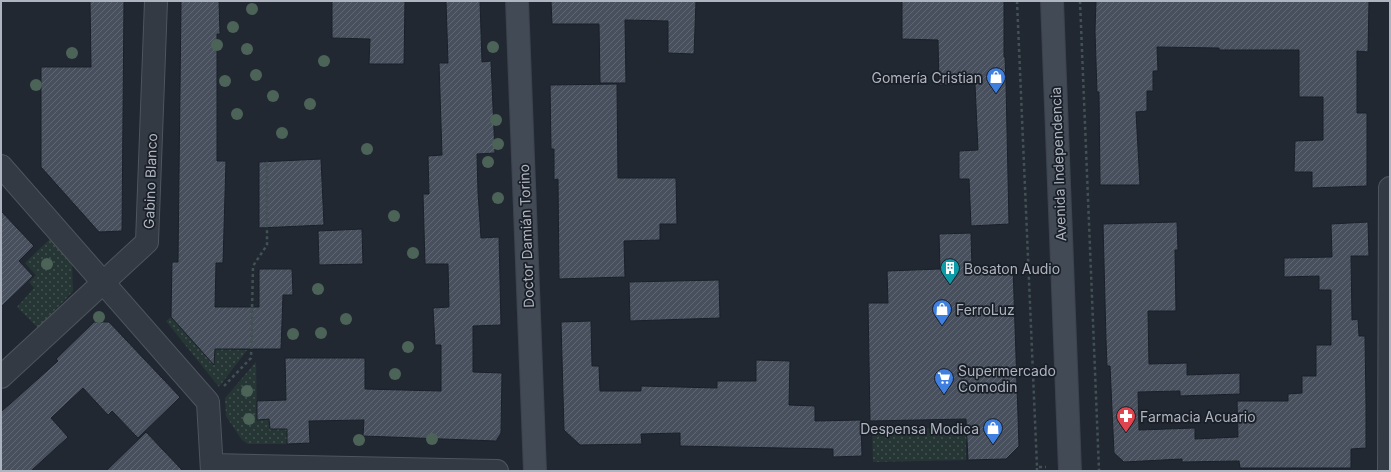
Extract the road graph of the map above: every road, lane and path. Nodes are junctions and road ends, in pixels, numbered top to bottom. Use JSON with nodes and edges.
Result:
{"nodes":[{"id":1,"x":156,"y":1,"type":"edge"},
{"id":2,"x":517,"y":1,"type":"edge"},
{"id":3,"x":1017,"y":1,"type":"edge"},
{"id":4,"x":1052,"y":1,"type":"edge"},
{"id":5,"x":1080,"y":1,"type":"edge"},
{"id":6,"x":267,"y":161,"type":"dead end"},
{"id":7,"x":1,"y":166,"type":"edge"},
{"id":8,"x":1390,"y":188,"type":"edge"},
{"id":9,"x":104,"y":283,"type":"junction"},
{"id":10,"x":1,"y":377,"type":"edge"},
{"id":11,"x":208,"y":402,"type":"junction"},
{"id":12,"x":1036,"y":467,"type":"dead end"},
{"id":13,"x":212,"y":468,"type":"edge"},
{"id":14,"x":1099,"y":470,"type":"dead end"},
{"id":15,"x":497,"y":471,"type":"edge"},
{"id":16,"x":535,"y":471,"type":"edge"},
{"id":17,"x":1070,"y":471,"type":"edge"},
{"id":18,"x":1389,"y":471,"type":"edge"}],
"edges":[{"from":1,"to":9,"type":"street","name":"Gabino Blanco"},
{"from":2,"to":16,"type":"main road","name":"Doctor Damián Torino"},
{"from":3,"to":12,"type":"path"},
{"from":4,"to":17,"type":"main road","name":"Avenida Independencia"},
{"from":5,"to":14,"type":"path"},
{"from":6,"to":11,"type":"path"},
{"from":7,"to":9,"type":"street"},
{"from":8,"to":18,"type":"street"},
{"from":9,"to":10,"type":"street","name":"Gabino Blanco"},
{"from":9,"to":11,"type":"street"},
{"from":11,"to":13,"type":"street"},
{"from":13,"to":15,"type":"street"}]}
